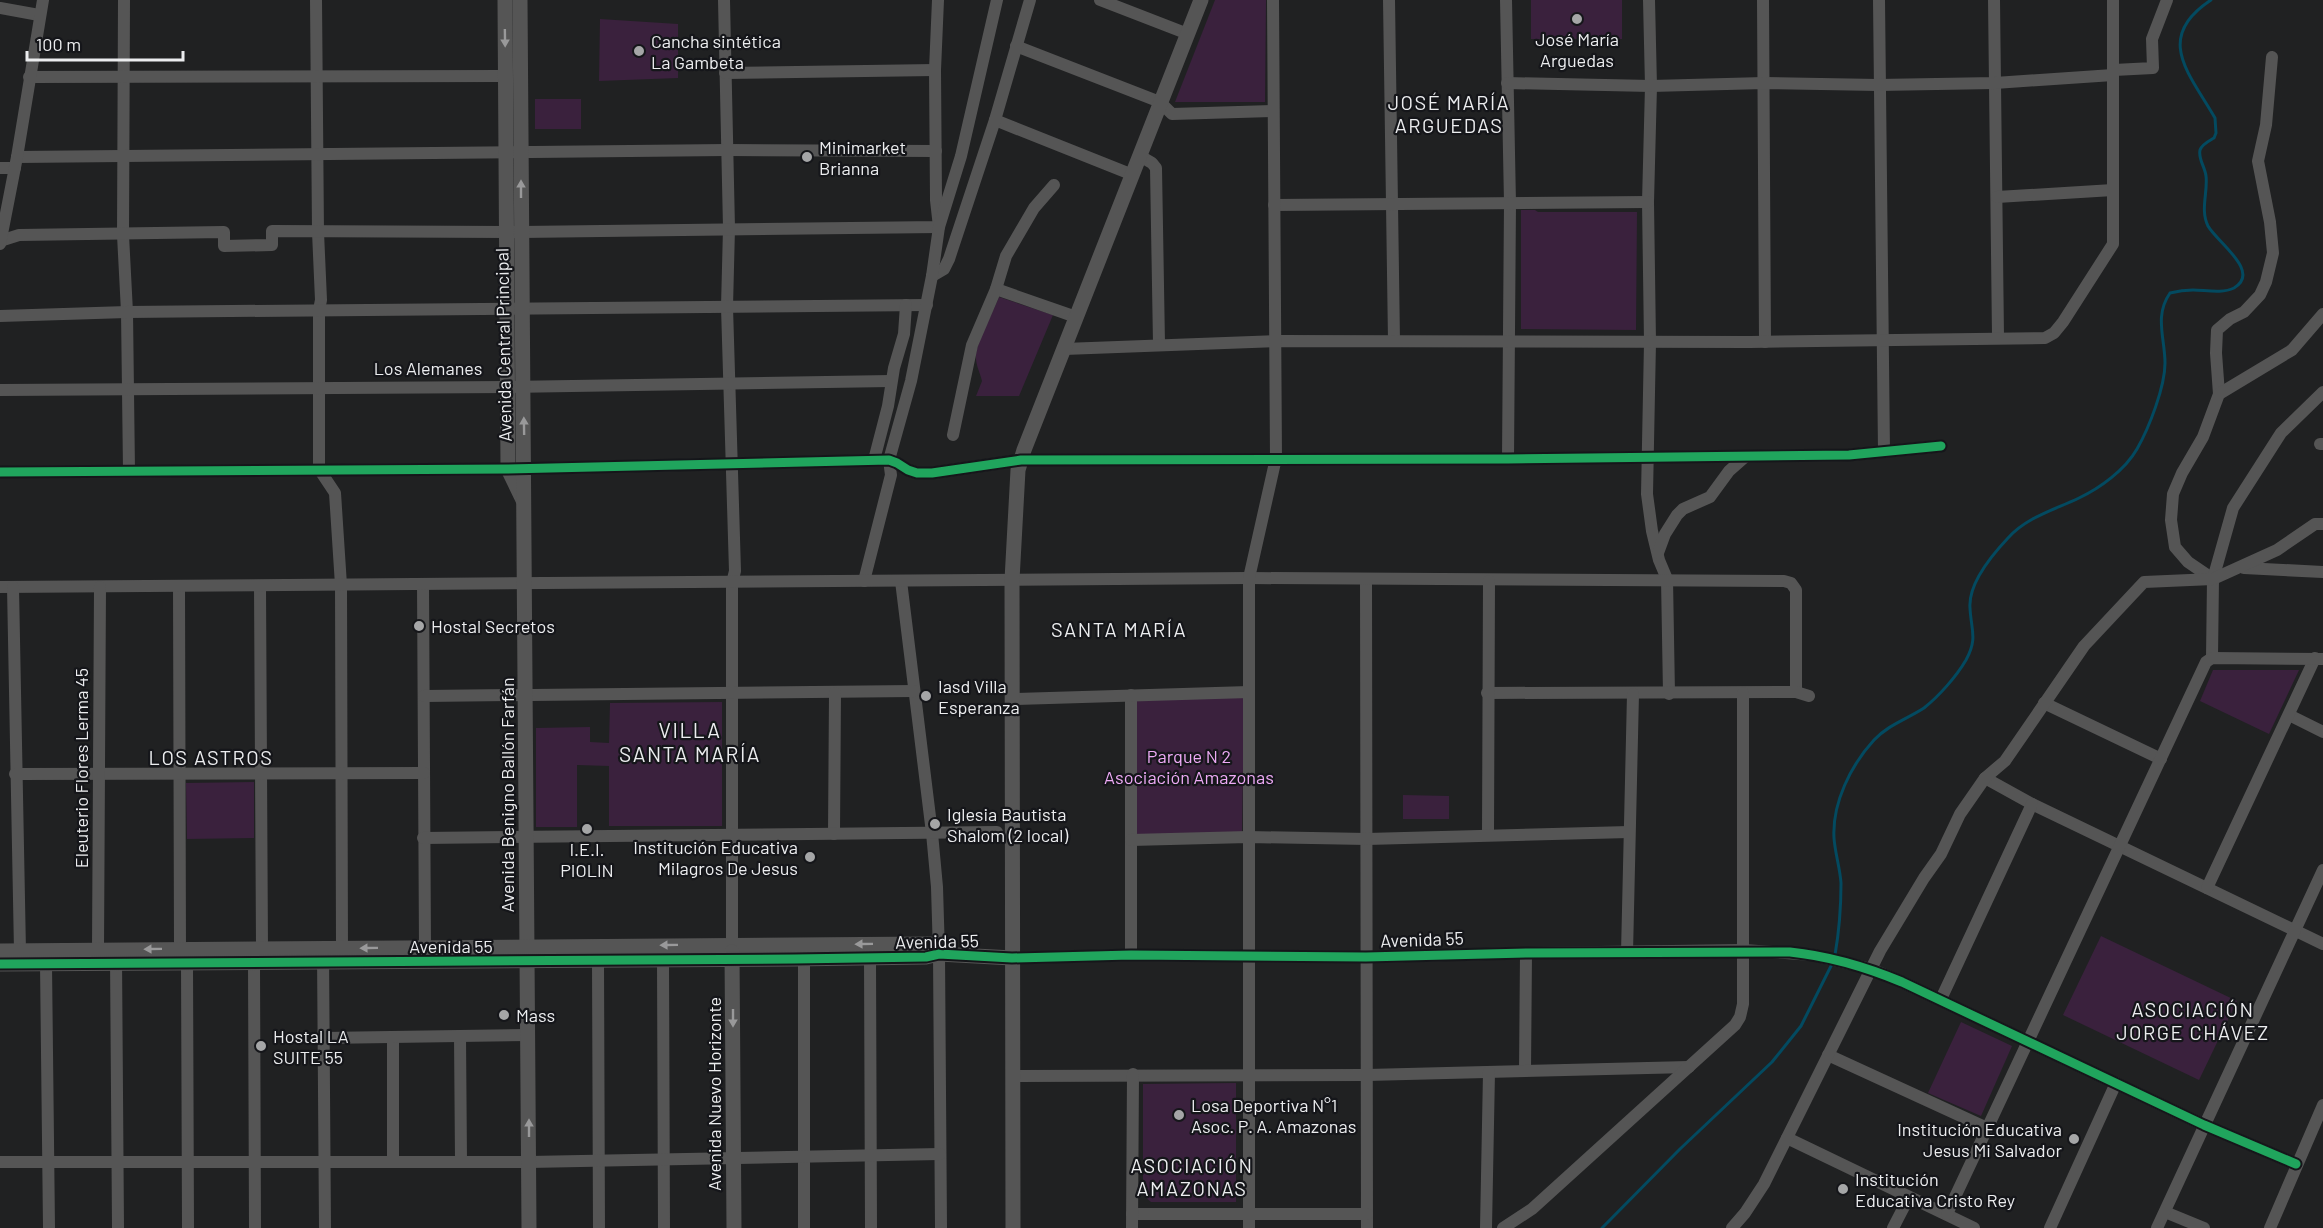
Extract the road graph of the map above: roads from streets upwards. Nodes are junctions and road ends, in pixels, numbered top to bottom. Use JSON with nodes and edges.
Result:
{"nodes":[{"id":1,"x":43,"y":0,"type":"edge"},
{"id":2,"x":124,"y":0,"type":"edge"},
{"id":3,"x":316,"y":0,"type":"edge"},
{"id":4,"x":505,"y":0,"type":"edge"},
{"id":5,"x":520,"y":0,"type":"edge"},
{"id":6,"x":724,"y":0,"type":"edge"},
{"id":7,"x":938,"y":0,"type":"edge"},
{"id":8,"x":997,"y":0,"type":"edge"},
{"id":9,"x":1030,"y":0,"type":"edge"},
{"id":10,"x":1100,"y":0,"type":"edge"},
{"id":11,"x":1201,"y":0,"type":"edge"},
{"id":12,"x":1274,"y":0,"type":"edge"},
{"id":13,"x":1389,"y":0,"type":"edge"},
{"id":14,"x":1506,"y":0,"type":"edge"},
{"id":15,"x":1649,"y":0,"type":"edge"},
{"id":16,"x":1762,"y":0,"type":"edge"},
{"id":17,"x":1879,"y":0,"type":"edge"},
{"id":18,"x":1994,"y":0,"type":"edge"},
{"id":19,"x":2113,"y":0,"type":"edge"},
{"id":20,"x":2168,"y":0,"type":"edge"},
{"id":21,"x":0,"y":8,"type":"edge"},
{"id":22,"x":39,"y":15,"type":"junction"},
{"id":23,"x":1188,"y":34,"type":"junction"},
{"id":24,"x":1016,"y":46,"type":"junction"},
{"id":25,"x":2272,"y":57,"type":"dead end"},
{"id":26,"x":935,"y":70,"type":"junction"},
{"id":27,"x":2114,"y":72,"type":"junction"},
{"id":28,"x":725,"y":73,"type":"junction"},
{"id":29,"x":506,"y":76,"type":"junction"},
{"id":30,"x":29,"y":77,"type":"junction"},
{"id":31,"x":124,"y":77,"type":"junction"},
{"id":32,"x":317,"y":77,"type":"junction"},
{"id":33,"x":1507,"y":83,"type":"junction"},
{"id":34,"x":1764,"y":83,"type":"junction"},
{"id":35,"x":1995,"y":83,"type":"junction"},
{"id":36,"x":1878,"y":84,"type":"junction"},
{"id":37,"x":1651,"y":86,"type":"junction"},
{"id":38,"x":1160,"y":102,"type":"junction"},
{"id":39,"x":1273,"y":111,"type":"junction"},
{"id":40,"x":995,"y":120,"type":"junction"},
{"id":41,"x":727,"y":150,"type":"junction"},
{"id":42,"x":936,"y":151,"type":"junction"},
{"id":43,"x":513,"y":153,"type":"junction"},
{"id":44,"x":317,"y":154,"type":"junction"},
{"id":45,"x":124,"y":156,"type":"junction"},
{"id":46,"x":1140,"y":156,"type":"junction"},
{"id":47,"x":16,"y":162,"type":"junction"},
{"id":48,"x":0,"y":168,"type":"edge"},
{"id":49,"x":1133,"y":175,"type":"junction"},
{"id":50,"x":1054,"y":185,"type":"dead end"},
{"id":51,"x":2113,"y":190,"type":"junction"},
{"id":52,"x":1997,"y":197,"type":"junction"},
{"id":53,"x":1648,"y":202,"type":"junction"},
{"id":54,"x":1391,"y":203,"type":"junction"},
{"id":55,"x":1510,"y":203,"type":"junction"},
{"id":56,"x":1274,"y":205,"type":"junction"},
{"id":57,"x":939,"y":227,"type":"junction"},
{"id":58,"x":729,"y":228,"type":"junction"},
{"id":59,"x":318,"y":231,"type":"junction"},
{"id":60,"x":505,"y":231,"type":"junction"},
{"id":61,"x":521,"y":231,"type":"junction"},
{"id":62,"x":123,"y":235,"type":"junction"},
{"id":63,"x":0,"y":242,"type":"edge"},
{"id":64,"x":932,"y":276,"type":"junction"},
{"id":65,"x":996,"y":289,"type":"junction"},
{"id":66,"x":906,"y":305,"type":"junction"},
{"id":67,"x":927,"y":305,"type":"junction"},
{"id":68,"x":728,"y":307,"type":"junction"},
{"id":69,"x":522,"y":308,"type":"junction"},
{"id":70,"x":506,"y":309,"type":"junction"},
{"id":71,"x":319,"y":310,"type":"junction"},
{"id":72,"x":127,"y":312,"type":"junction"},
{"id":73,"x":2323,"y":314,"type":"edge"},
{"id":74,"x":0,"y":315,"type":"edge"},
{"id":75,"x":1076,"y":317,"type":"junction"},
{"id":76,"x":1998,"y":337,"type":"junction"},
{"id":77,"x":1276,"y":341,"type":"junction"},
{"id":78,"x":1394,"y":341,"type":"junction"},
{"id":79,"x":1510,"y":341,"type":"junction"},
{"id":80,"x":1883,"y":341,"type":"junction"},
{"id":81,"x":1650,"y":342,"type":"junction"},
{"id":82,"x":1765,"y":342,"type":"junction"},
{"id":83,"x":1159,"y":344,"type":"junction"},
{"id":84,"x":1064,"y":349,"type":"junction"},
{"id":85,"x":891,"y":381,"type":"junction"},
{"id":86,"x":729,"y":383,"type":"junction"},
{"id":87,"x":318,"y":386,"type":"junction"},
{"id":88,"x":516,"y":386,"type":"junction"},
{"id":89,"x":127,"y":389,"type":"junction"},
{"id":90,"x":0,"y":390,"type":"edge"},
{"id":91,"x":2323,"y":392,"type":"edge"},
{"id":92,"x":2219,"y":394,"type":"junction"},
{"id":93,"x":953,"y":435,"type":"dead end"},
{"id":94,"x":1941,"y":446,"type":"dead end"},
{"id":95,"x":1884,"y":452,"type":"junction"},
{"id":96,"x":1746,"y":456,"type":"junction"},
{"id":97,"x":1647,"y":457,"type":"junction"},
{"id":98,"x":1276,"y":458,"type":"junction"},
{"id":99,"x":1508,"y":459,"type":"junction"},
{"id":100,"x":874,"y":460,"type":"junction"},
{"id":101,"x":889,"y":460,"type":"junction"},
{"id":102,"x":1021,"y":460,"type":"junction"},
{"id":103,"x":732,"y":465,"type":"junction"},
{"id":104,"x":525,"y":468,"type":"junction"},
{"id":105,"x":319,"y":469,"type":"junction"},
{"id":106,"x":508,"y":469,"type":"junction"},
{"id":107,"x":129,"y":471,"type":"junction"},
{"id":108,"x":0,"y":472,"type":"edge"},
{"id":109,"x":525,"y":505,"type":"junction"},
{"id":110,"x":2323,"y":524,"type":"edge"},
{"id":111,"x":1658,"y":553,"type":"junction"},
{"id":112,"x":2239,"y":568,"type":"junction"},
{"id":113,"x":2323,"y":572,"type":"edge"},
{"id":114,"x":1249,"y":578,"type":"junction"},
{"id":115,"x":1366,"y":579,"type":"junction"},
{"id":116,"x":1667,"y":579,"type":"junction"},
{"id":117,"x":2213,"y":579,"type":"junction"},
{"id":118,"x":1012,"y":580,"type":"junction"},
{"id":119,"x":864,"y":581,"type":"junction"},
{"id":120,"x":901,"y":581,"type":"junction"},
{"id":121,"x":1489,"y":581,"type":"junction"},
{"id":122,"x":526,"y":582,"type":"junction"},
{"id":123,"x":732,"y":583,"type":"junction"},
{"id":124,"x":423,"y":584,"type":"junction"},
{"id":125,"x":341,"y":585,"type":"junction"},
{"id":126,"x":179,"y":586,"type":"junction"},
{"id":127,"x":260,"y":586,"type":"junction"},
{"id":128,"x":0,"y":587,"type":"edge"},
{"id":129,"x":13,"y":587,"type":"junction"},
{"id":130,"x":100,"y":587,"type":"junction"},
{"id":131,"x":2212,"y":658,"type":"junction"},
{"id":132,"x":2319,"y":658,"type":"edge"},
{"id":133,"x":914,"y":692,"type":"junction"},
{"id":134,"x":1249,"y":692,"type":"junction"},
{"id":135,"x":1796,"y":692,"type":"junction"},
{"id":136,"x":731,"y":693,"type":"junction"},
{"id":137,"x":835,"y":693,"type":"junction"},
{"id":138,"x":1487,"y":693,"type":"junction"},
{"id":139,"x":1743,"y":693,"type":"junction"},
{"id":140,"x":1633,"y":694,"type":"junction"},
{"id":141,"x":1668,"y":694,"type":"junction"},
{"id":142,"x":526,"y":695,"type":"junction"},
{"id":143,"x":1131,"y":695,"type":"junction"},
{"id":144,"x":424,"y":696,"type":"junction"},
{"id":145,"x":1809,"y":696,"type":"dead end"},
{"id":146,"x":1012,"y":699,"type":"junction"},
{"id":147,"x":2044,"y":703,"type":"junction"},
{"id":148,"x":2289,"y":715,"type":"junction"},
{"id":149,"x":2323,"y":732,"type":"edge"},
{"id":150,"x":2161,"y":759,"type":"junction"},
{"id":151,"x":342,"y":772,"type":"junction"},
{"id":152,"x":424,"y":772,"type":"junction"},
{"id":153,"x":261,"y":773,"type":"junction"},
{"id":154,"x":15,"y":774,"type":"junction"},
{"id":155,"x":98,"y":775,"type":"junction"},
{"id":156,"x":179,"y":775,"type":"junction"},
{"id":157,"x":1985,"y":778,"type":"junction"},
{"id":158,"x":2032,"y":804,"type":"junction"},
{"id":159,"x":997,"y":832,"type":"dead end"},
{"id":160,"x":1629,"y":832,"type":"junction"},
{"id":161,"x":932,"y":833,"type":"junction"},
{"id":162,"x":834,"y":834,"type":"junction"},
{"id":163,"x":1488,"y":835,"type":"junction"},
{"id":164,"x":731,"y":836,"type":"junction"},
{"id":165,"x":527,"y":837,"type":"junction"},
{"id":166,"x":1248,"y":837,"type":"junction"},
{"id":167,"x":423,"y":838,"type":"junction"},
{"id":168,"x":1367,"y":839,"type":"junction"},
{"id":169,"x":1131,"y":840,"type":"junction"},
{"id":170,"x":2119,"y":846,"type":"junction"},
{"id":171,"x":2323,"y":870,"type":"edge"},
{"id":172,"x":2207,"y":888,"type":"junction"},
{"id":173,"x":2295,"y":931,"type":"junction"},
{"id":174,"x":2323,"y":944,"type":"edge"},
{"id":175,"x":262,"y":948,"type":"junction"},
{"id":176,"x":425,"y":948,"type":"junction"},
{"id":177,"x":180,"y":949,"type":"junction"},
{"id":178,"x":342,"y":949,"type":"junction"},
{"id":179,"x":98,"y":950,"type":"junction"},
{"id":180,"x":1744,"y":950,"type":"junction"},
{"id":181,"x":0,"y":951,"type":"edge"},
{"id":182,"x":20,"y":951,"type":"junction"},
{"id":183,"x":732,"y":952,"type":"junction"},
{"id":184,"x":1526,"y":953,"type":"junction"},
{"id":185,"x":1627,"y":953,"type":"junction"},
{"id":186,"x":528,"y":954,"type":"junction"},
{"id":187,"x":939,"y":954,"type":"junction"},
{"id":188,"x":1131,"y":955,"type":"junction"},
{"id":189,"x":323,"y":956,"type":"junction"},
{"id":190,"x":1247,"y":956,"type":"junction"},
{"id":191,"x":116,"y":957,"type":"junction"},
{"id":192,"x":1366,"y":957,"type":"junction"},
{"id":193,"x":870,"y":958,"type":"junction"},
{"id":194,"x":1012,"y":958,"type":"junction"},
{"id":195,"x":804,"y":959,"type":"junction"},
{"id":196,"x":598,"y":961,"type":"junction"},
{"id":197,"x":663,"y":961,"type":"junction"},
{"id":198,"x":187,"y":963,"type":"junction"},
{"id":199,"x":254,"y":963,"type":"junction"},
{"id":200,"x":0,"y":964,"type":"edge"},
{"id":201,"x":46,"y":964,"type":"junction"},
{"id":202,"x":1871,"y":969,"type":"junction"},
{"id":203,"x":1941,"y":999,"type":"junction"},
{"id":204,"x":528,"y":1035,"type":"junction"},
{"id":205,"x":460,"y":1036,"type":"junction"},
{"id":206,"x":393,"y":1037,"type":"junction"},
{"id":207,"x":323,"y":1038,"type":"junction"},
{"id":208,"x":2027,"y":1041,"type":"junction"},
{"id":209,"x":1828,"y":1055,"type":"junction"},
{"id":210,"x":1689,"y":1067,"type":"junction"},
{"id":211,"x":1525,"y":1071,"type":"junction"},
{"id":212,"x":1489,"y":1072,"type":"junction"},
{"id":213,"x":1133,"y":1074,"type":"junction"},
{"id":214,"x":1248,"y":1074,"type":"junction"},
{"id":215,"x":1367,"y":1075,"type":"junction"},
{"id":216,"x":1013,"y":1076,"type":"junction"},
{"id":217,"x":2116,"y":1083,"type":"junction"},
{"id":218,"x":2323,"y":1105,"type":"edge"},
{"id":219,"x":2204,"y":1125,"type":"junction"},
{"id":220,"x":1987,"y":1128,"type":"junction"},
{"id":221,"x":1787,"y":1138,"type":"junction"},
{"id":222,"x":940,"y":1154,"type":"junction"},
{"id":223,"x":804,"y":1156,"type":"junction"},
{"id":224,"x":871,"y":1156,"type":"junction"},
{"id":225,"x":734,"y":1158,"type":"junction"},
{"id":226,"x":598,"y":1160,"type":"junction"},
{"id":227,"x":664,"y":1160,"type":"junction"},
{"id":228,"x":50,"y":1161,"type":"junction"},
{"id":229,"x":118,"y":1161,"type":"junction"},
{"id":230,"x":187,"y":1161,"type":"junction"},
{"id":231,"x":254,"y":1161,"type":"junction"},
{"id":232,"x":461,"y":1161,"type":"junction"},
{"id":233,"x":0,"y":1162,"type":"edge"},
{"id":234,"x":393,"y":1162,"type":"junction"},
{"id":235,"x":529,"y":1162,"type":"junction"},
{"id":236,"x":325,"y":1163,"type":"junction"},
{"id":237,"x":2296,"y":1164,"type":"junction"},
{"id":238,"x":1909,"y":1197,"type":"junction"},
{"id":239,"x":2164,"y":1212,"type":"junction"},
{"id":240,"x":1132,"y":1214,"type":"junction"},
{"id":241,"x":1249,"y":1214,"type":"junction"},
{"id":242,"x":1367,"y":1214,"type":"junction"},
{"id":243,"x":1947,"y":1214,"type":"junction"},
{"id":244,"x":50,"y":1228,"type":"edge"},
{"id":245,"x":118,"y":1228,"type":"edge"},
{"id":246,"x":188,"y":1228,"type":"edge"},
{"id":247,"x":255,"y":1228,"type":"edge"},
{"id":248,"x":325,"y":1228,"type":"edge"},
{"id":249,"x":529,"y":1228,"type":"edge"},
{"id":250,"x":599,"y":1228,"type":"edge"},
{"id":251,"x":664,"y":1228,"type":"edge"},
{"id":252,"x":734,"y":1228,"type":"edge"},
{"id":253,"x":804,"y":1228,"type":"edge"},
{"id":254,"x":871,"y":1228,"type":"edge"},
{"id":255,"x":941,"y":1228,"type":"edge"},
{"id":256,"x":1013,"y":1228,"type":"edge"},
{"id":257,"x":1132,"y":1228,"type":"edge"},
{"id":258,"x":1249,"y":1228,"type":"edge"},
{"id":259,"x":1367,"y":1228,"type":"edge"},
{"id":260,"x":1486,"y":1228,"type":"edge"},
{"id":261,"x":1503,"y":1228,"type":"edge"},
{"id":262,"x":1732,"y":1228,"type":"edge"},
{"id":263,"x":1893,"y":1228,"type":"edge"},
{"id":264,"x":1973,"y":1228,"type":"edge"},
{"id":265,"x":2050,"y":1228,"type":"edge"},
{"id":266,"x":2157,"y":1228,"type":"edge"},
{"id":267,"x":2204,"y":1228,"type":"edge"},
{"id":268,"x":2270,"y":1228,"type":"edge"}],
"edges":[{"from":1,"to":22,"type":"street"},
{"from":2,"to":31,"type":"street"},
{"from":3,"to":32,"type":"street"},
{"from":4,"to":29,"type":"street","name":"Avenida Central Principal","one_way":true},
{"from":5,"to":43,"type":"street","name":"Avenida Central Principal"},
{"from":6,"to":28,"type":"street"},
{"from":7,"to":26,"type":"street"},
{"from":8,"to":57,"type":"street"},
{"from":9,"to":24,"type":"street"},
{"from":10,"to":23,"type":"street"},
{"from":11,"to":23,"type":"street"},
{"from":12,"to":39,"type":"street"},
{"from":13,"to":54,"type":"street"},
{"from":14,"to":33,"type":"street"},
{"from":15,"to":37,"type":"street"},
{"from":16,"to":34,"type":"street"},
{"from":17,"to":36,"type":"street"},
{"from":18,"to":35,"type":"street"},
{"from":19,"to":27,"type":"street"},
{"from":20,"to":27,"type":"street"},
{"from":21,"to":22,"type":"street"},
{"from":22,"to":30,"type":"street"},
{"from":23,"to":38,"type":"street"},
{"from":24,"to":38,"type":"street"},
{"from":24,"to":40,"type":"street"},
{"from":25,"to":92,"type":"street"},
{"from":26,"to":28,"type":"street"},
{"from":26,"to":42,"type":"street"},
{"from":27,"to":35,"type":"street"},
{"from":27,"to":51,"type":"street"},
{"from":28,"to":41,"type":"street"},
{"from":29,"to":32,"type":"street"},
{"from":29,"to":43,"type":"street","name":"Avenida Central Principal"},
{"from":30,"to":31,"type":"street"},
{"from":30,"to":47,"type":"street"},
{"from":31,"to":32,"type":"street"},
{"from":31,"to":45,"type":"street"},
{"from":32,"to":44,"type":"street"},
{"from":33,"to":37,"type":"street"},
{"from":33,"to":55,"type":"street"},
{"from":34,"to":36,"type":"street"},
{"from":34,"to":37,"type":"street"},
{"from":34,"to":82,"type":"street"},
{"from":35,"to":36,"type":"street"},
{"from":35,"to":52,"type":"street"},
{"from":36,"to":80,"type":"street"},
{"from":37,"to":53,"type":"street"},
{"from":38,"to":39,"type":"street"},
{"from":38,"to":46,"type":"street"},
{"from":39,"to":56,"type":"street"},
{"from":40,"to":49,"type":"street"},
{"from":40,"to":64,"type":"street"},
{"from":41,"to":42,"type":"street"},
{"from":41,"to":43,"type":"street"},
{"from":41,"to":58,"type":"street"},
{"from":42,"to":57,"type":"street"},
{"from":43,"to":44,"type":"street"},
{"from":43,"to":60,"type":"street","name":"Avenida Central Principal"},
{"from":61,"to":43,"type":"street","name":"Avenida Central Principal","one_way":true},
{"from":44,"to":45,"type":"street"},
{"from":44,"to":59,"type":"street"},
{"from":45,"to":47,"type":"street"},
{"from":45,"to":62,"type":"street"},
{"from":46,"to":49,"type":"street"},
{"from":46,"to":83,"type":"street"},
{"from":47,"to":48,"type":"street"},
{"from":47,"to":63,"type":"street"},
{"from":49,"to":75,"type":"street"},
{"from":50,"to":65,"type":"street"},
{"from":51,"to":52,"type":"street"},
{"from":51,"to":76,"type":"street"},
{"from":52,"to":76,"type":"street"},
{"from":53,"to":55,"type":"street"},
{"from":53,"to":81,"type":"street"},
{"from":54,"to":55,"type":"street"},
{"from":54,"to":56,"type":"street"},
{"from":54,"to":78,"type":"street"},
{"from":55,"to":79,"type":"street"},
{"from":56,"to":77,"type":"street"},
{"from":57,"to":58,"type":"street"},
{"from":57,"to":64,"type":"street"},
{"from":58,"to":61,"type":"street"},
{"from":58,"to":68,"type":"street"},
{"from":59,"to":60,"type":"street"},
{"from":59,"to":62,"type":"street"},
{"from":59,"to":71,"type":"street"},
{"from":60,"to":61,"type":"street"},
{"from":60,"to":70,"type":"street","name":"Avenida Central Principal"},
{"from":61,"to":69,"type":"street","name":"Avenida Central Principal"},
{"from":62,"to":63,"type":"street"},
{"from":62,"to":72,"type":"street"},
{"from":64,"to":67,"type":"street"},
{"from":65,"to":75,"type":"street"},
{"from":65,"to":93,"type":"street"},
{"from":66,"to":67,"type":"street"},
{"from":66,"to":68,"type":"street"},
{"from":66,"to":85,"type":"street"},
{"from":67,"to":101,"type":"street"},
{"from":68,"to":69,"type":"street"},
{"from":68,"to":86,"type":"street"},
{"from":69,"to":70,"type":"street"},
{"from":69,"to":88,"type":"street","name":"Avenida Central Principal"},
{"from":70,"to":71,"type":"street"},
{"from":70,"to":88,"type":"street","name":"Avenida Central Principal"},
{"from":71,"to":72,"type":"street"},
{"from":71,"to":87,"type":"street"},
{"from":72,"to":74,"type":"street"},
{"from":72,"to":89,"type":"street"},
{"from":73,"to":92,"type":"street"},
{"from":75,"to":84,"type":"street"},
{"from":76,"to":80,"type":"street"},
{"from":77,"to":78,"type":"street"},
{"from":77,"to":83,"type":"street"},
{"from":77,"to":98,"type":"street"},
{"from":78,"to":79,"type":"street"},
{"from":79,"to":81,"type":"street"},
{"from":79,"to":99,"type":"street"},
{"from":80,"to":82,"type":"street"},
{"from":80,"to":95,"type":"street"},
{"from":81,"to":82,"type":"street"},
{"from":81,"to":97,"type":"street"},
{"from":83,"to":84,"type":"street"},
{"from":84,"to":102,"type":"street"},
{"from":85,"to":86,"type":"street","name":"Los Alemanes"},
{"from":85,"to":100,"type":"street"},
{"from":86,"to":88,"type":"street","name":"Los Alemanes"},
{"from":86,"to":103,"type":"street"},
{"from":87,"to":88,"type":"street","name":"Los Alemanes"},
{"from":87,"to":89,"type":"street","name":"Los Alemanes"},
{"from":87,"to":105,"type":"street"},
{"from":104,"to":88,"type":"street","name":"Avenida Central Principal","one_way":true},
{"from":88,"to":106,"type":"street","name":"Avenida Central Principal"},
{"from":89,"to":90,"type":"street","name":"Los Alemanes"},
{"from":89,"to":107,"type":"street"},
{"from":91,"to":117,"type":"street"},
{"from":92,"to":117,"type":"street"},
{"from":94,"to":95,"type":"street"},
{"from":95,"to":96,"type":"street"},
{"from":96,"to":97,"type":"street"},
{"from":96,"to":111,"type":"street"},
{"from":97,"to":99,"type":"street"},
{"from":97,"to":111,"type":"street"},
{"from":98,"to":99,"type":"street"},
{"from":98,"to":102,"type":"street"},
{"from":98,"to":114,"type":"street"},
{"from":100,"to":101,"type":"street"},
{"from":100,"to":103,"type":"street"},
{"from":101,"to":102,"type":"street"},
{"from":101,"to":119,"type":"street"},
{"from":102,"to":118,"type":"street"},
{"from":103,"to":104,"type":"street"},
{"from":103,"to":123,"type":"street"},
{"from":104,"to":106,"type":"street"},
{"from":104,"to":109,"type":"street","name":"Avenida Central Principal"},
{"from":105,"to":106,"type":"street"},
{"from":105,"to":107,"type":"street"},
{"from":105,"to":125,"type":"street"},
{"from":106,"to":109,"type":"street","name":"Avenida Central Principal"},
{"from":107,"to":108,"type":"street"},
{"from":109,"to":122,"type":"street","name":"Avenida Benigno Ballón Farfán"},
{"from":110,"to":112,"type":"street"},
{"from":111,"to":116,"type":"street"},
{"from":112,"to":113,"type":"street"},
{"from":112,"to":117,"type":"street"},
{"from":114,"to":115,"type":"street"},
{"from":114,"to":118,"type":"street"},
{"from":114,"to":134,"type":"street"},
{"from":115,"to":121,"type":"street"},
{"from":115,"to":168,"type":"street"},
{"from":116,"to":121,"type":"street"},
{"from":116,"to":135,"type":"street"},
{"from":116,"to":141,"type":"street"},
{"from":117,"to":131,"type":"street"},
{"from":117,"to":147,"type":"street"},
{"from":118,"to":120,"type":"street"},
{"from":118,"to":146,"type":"street"},
{"from":119,"to":120,"type":"street"},
{"from":119,"to":123,"type":"street"},
{"from":120,"to":133,"type":"street"},
{"from":121,"to":138,"type":"street"},
{"from":122,"to":123,"type":"street"},
{"from":122,"to":124,"type":"street"},
{"from":122,"to":142,"type":"street","name":"Avenida Benigno Ballón Farfán"},
{"from":123,"to":136,"type":"street"},
{"from":124,"to":125,"type":"street"},
{"from":124,"to":144,"type":"street"},
{"from":125,"to":127,"type":"street"},
{"from":125,"to":151,"type":"street"},
{"from":126,"to":127,"type":"street"},
{"from":126,"to":130,"type":"street"},
{"from":126,"to":156,"type":"street"},
{"from":127,"to":153,"type":"street"},
{"from":128,"to":129,"type":"street"},
{"from":129,"to":130,"type":"street"},
{"from":129,"to":154,"type":"street"},
{"from":130,"to":155,"type":"street","name":"Eleuterio Flores Lerma 45"},
{"from":131,"to":132,"type":"street"},
{"from":131,"to":150,"type":"street"},
{"from":132,"to":148,"type":"street"},
{"from":133,"to":137,"type":"street"},
{"from":133,"to":161,"type":"street"},
{"from":134,"to":143,"type":"street"},
{"from":134,"to":166,"type":"street"},
{"from":135,"to":139,"type":"street"},
{"from":135,"to":145,"type":"street"},
{"from":136,"to":137,"type":"street"},
{"from":136,"to":142,"type":"street"},
{"from":136,"to":164,"type":"street"},
{"from":137,"to":162,"type":"street"},
{"from":138,"to":140,"type":"street"},
{"from":138,"to":163,"type":"street"},
{"from":139,"to":141,"type":"street"},
{"from":139,"to":180,"type":"street"},
{"from":140,"to":141,"type":"street"},
{"from":140,"to":160,"type":"street"},
{"from":142,"to":144,"type":"street"},
{"from":142,"to":165,"type":"street","name":"Avenida Benigno Ballón Farfán"},
{"from":143,"to":146,"type":"street"},
{"from":143,"to":169,"type":"street"},
{"from":144,"to":152,"type":"street"},
{"from":146,"to":194,"type":"street"},
{"from":147,"to":150,"type":"street"},
{"from":147,"to":157,"type":"street"},
{"from":148,"to":149,"type":"street"},
{"from":148,"to":172,"type":"street"},
{"from":150,"to":170,"type":"street"},
{"from":151,"to":152,"type":"street"},
{"from":151,"to":153,"type":"street"},
{"from":151,"to":178,"type":"street"},
{"from":152,"to":167,"type":"street"},
{"from":153,"to":156,"type":"street"},
{"from":153,"to":175,"type":"street"},
{"from":154,"to":155,"type":"street"},
{"from":154,"to":182,"type":"street"},
{"from":155,"to":156,"type":"street"},
{"from":155,"to":179,"type":"street","name":"Eleuterio Flores Lerma 45"},
{"from":156,"to":177,"type":"street"},
{"from":157,"to":158,"type":"street"},
{"from":157,"to":202,"type":"street"},
{"from":158,"to":170,"type":"street"},
{"from":158,"to":203,"type":"street"},
{"from":159,"to":161,"type":"street"},
{"from":160,"to":163,"type":"street"},
{"from":160,"to":185,"type":"street"},
{"from":161,"to":162,"type":"street"},
{"from":161,"to":187,"type":"street"},
{"from":162,"to":164,"type":"street"},
{"from":163,"to":168,"type":"street"},
{"from":164,"to":165,"type":"street"},
{"from":164,"to":183,"type":"street"},
{"from":165,"to":167,"type":"street"},
{"from":165,"to":186,"type":"street","name":"Avenida Benigno Ballón Farfán"},
{"from":166,"to":168,"type":"street"},
{"from":166,"to":169,"type":"street"},
{"from":166,"to":190,"type":"street"},
{"from":167,"to":176,"type":"street"},
{"from":168,"to":192,"type":"street"},
{"from":169,"to":188,"type":"street"},
{"from":170,"to":172,"type":"street"},
{"from":170,"to":208,"type":"street"},
{"from":171,"to":173,"type":"street"},
{"from":172,"to":173,"type":"street"},
{"from":173,"to":174,"type":"street"},
{"from":173,"to":219,"type":"street"},
{"from":175,"to":177,"type":"street","name":"Avenida 55"},
{"from":175,"to":189,"type":"street","name":"Avenida 55"},
{"from":176,"to":178,"type":"street","name":"Avenida 55","one_way":true},
{"from":176,"to":186,"type":"street","name":"Avenida 55"},
{"from":177,"to":191,"type":"street","name":"Avenida 55","one_way":true},
{"from":178,"to":189,"type":"street","name":"Avenida 55"},
{"from":179,"to":182,"type":"street","name":"Avenida 55"},
{"from":179,"to":191,"type":"street","name":"Avenida 55"},
{"from":180,"to":185,"type":"street","name":"Avenida 55"},
{"from":180,"to":202,"type":"street","name":"Avenida 55"},
{"from":180,"to":210,"type":"street"},
{"from":181,"to":182,"type":"street","name":"Avenida 55"},
{"from":183,"to":186,"type":"street","name":"Avenida 55","one_way":true},
{"from":187,"to":183,"type":"street","name":"Avenida 55","one_way":true},
{"from":183,"to":195,"type":"street","name":"Avenida 55"},
{"from":183,"to":197,"type":"street","name":"Avenida 55"},
{"from":183,"to":225,"type":"street","name":"Avenida Nuevo Horizonte","one_way":true},
{"from":184,"to":185,"type":"street","name":"Avenida 55"},
{"from":184,"to":192,"type":"street","name":"Avenida 55"},
{"from":184,"to":211,"type":"street"},
{"from":186,"to":189,"type":"street","name":"Avenida 55"},
{"from":186,"to":196,"type":"street","name":"Avenida 55"},
{"from":186,"to":204,"type":"street","name":"Avenida Benigno Ballón Farfán"},
{"from":187,"to":193,"type":"street","name":"Avenida 55"},
{"from":187,"to":194,"type":"street","name":"Avenida 55"},
{"from":187,"to":222,"type":"street"},
{"from":188,"to":190,"type":"street","name":"Avenida 55"},
{"from":188,"to":194,"type":"street","name":"Avenida 55"},
{"from":189,"to":199,"type":"street","name":"Avenida 55"},
{"from":189,"to":207,"type":"street"},
{"from":190,"to":192,"type":"street","name":"Avenida 55"},
{"from":190,"to":214,"type":"street"},
{"from":191,"to":198,"type":"street","name":"Avenida 55"},
{"from":191,"to":201,"type":"street","name":"Avenida 55"},
{"from":191,"to":229,"type":"street"},
{"from":192,"to":215,"type":"street"},
{"from":193,"to":195,"type":"street","name":"Avenida 55"},
{"from":193,"to":224,"type":"street"},
{"from":194,"to":216,"type":"street"},
{"from":195,"to":223,"type":"street"},
{"from":196,"to":197,"type":"street","name":"Avenida 55"},
{"from":196,"to":226,"type":"street"},
{"from":197,"to":227,"type":"street"},
{"from":198,"to":199,"type":"street","name":"Avenida 55"},
{"from":198,"to":230,"type":"street"},
{"from":199,"to":231,"type":"street"},
{"from":200,"to":201,"type":"street","name":"Avenida 55"},
{"from":201,"to":228,"type":"street"},
{"from":202,"to":203,"type":"street","name":"Avenida 55"},
{"from":202,"to":209,"type":"street"},
{"from":203,"to":208,"type":"street","name":"Avenida 55"},
{"from":204,"to":205,"type":"street"},
{"from":235,"to":204,"type":"street","name":"Avenida Benigno Ballón Farfán","one_way":true},
{"from":205,"to":206,"type":"street"},
{"from":205,"to":232,"type":"street"},
{"from":206,"to":207,"type":"street"},
{"from":206,"to":234,"type":"street"},
{"from":207,"to":236,"type":"street"},
{"from":208,"to":217,"type":"street","name":"Avenida 55"},
{"from":208,"to":220,"type":"street"},
{"from":209,"to":220,"type":"street"},
{"from":209,"to":221,"type":"street"},
{"from":210,"to":211,"type":"street"},
{"from":210,"to":261,"type":"street"},
{"from":211,"to":212,"type":"street"},
{"from":212,"to":215,"type":"street"},
{"from":212,"to":260,"type":"street"},
{"from":213,"to":214,"type":"street"},
{"from":213,"to":216,"type":"street"},
{"from":213,"to":240,"type":"street"},
{"from":214,"to":215,"type":"street"},
{"from":214,"to":241,"type":"street"},
{"from":215,"to":242,"type":"street"},
{"from":216,"to":256,"type":"street"},
{"from":217,"to":219,"type":"street","name":"Avenida 55"},
{"from":217,"to":265,"type":"street"},
{"from":218,"to":237,"type":"street"},
{"from":219,"to":237,"type":"street","name":"Avenida 55"},
{"from":219,"to":239,"type":"street"},
{"from":220,"to":243,"type":"street"},
{"from":221,"to":238,"type":"street"},
{"from":221,"to":262,"type":"street"},
{"from":222,"to":224,"type":"street"},
{"from":222,"to":255,"type":"street"},
{"from":223,"to":224,"type":"street"},
{"from":223,"to":225,"type":"street"},
{"from":223,"to":253,"type":"street"},
{"from":224,"to":254,"type":"street"},
{"from":225,"to":227,"type":"street"},
{"from":225,"to":252,"type":"street","name":"Avenida Nuevo Horizonte"},
{"from":226,"to":227,"type":"street"},
{"from":226,"to":235,"type":"street"},
{"from":226,"to":250,"type":"street"},
{"from":227,"to":251,"type":"street"},
{"from":228,"to":229,"type":"street"},
{"from":228,"to":233,"type":"street"},
{"from":228,"to":244,"type":"street"},
{"from":229,"to":230,"type":"street"},
{"from":229,"to":245,"type":"street"},
{"from":230,"to":231,"type":"street"},
{"from":230,"to":246,"type":"street"},
{"from":231,"to":236,"type":"street"},
{"from":231,"to":247,"type":"street"},
{"from":232,"to":234,"type":"street"},
{"from":232,"to":235,"type":"street"},
{"from":234,"to":236,"type":"street"},
{"from":235,"to":249,"type":"street","name":"Avenida Benigno Ballón Farfán"},
{"from":236,"to":248,"type":"street"},
{"from":237,"to":268,"type":"street"},
{"from":238,"to":243,"type":"street"},
{"from":238,"to":263,"type":"street"},
{"from":239,"to":266,"type":"street"},
{"from":239,"to":267,"type":"street"},
{"from":240,"to":241,"type":"street"},
{"from":240,"to":257,"type":"street"},
{"from":241,"to":242,"type":"street"},
{"from":241,"to":258,"type":"street"},
{"from":242,"to":259,"type":"street"},
{"from":243,"to":264,"type":"street"}]}
